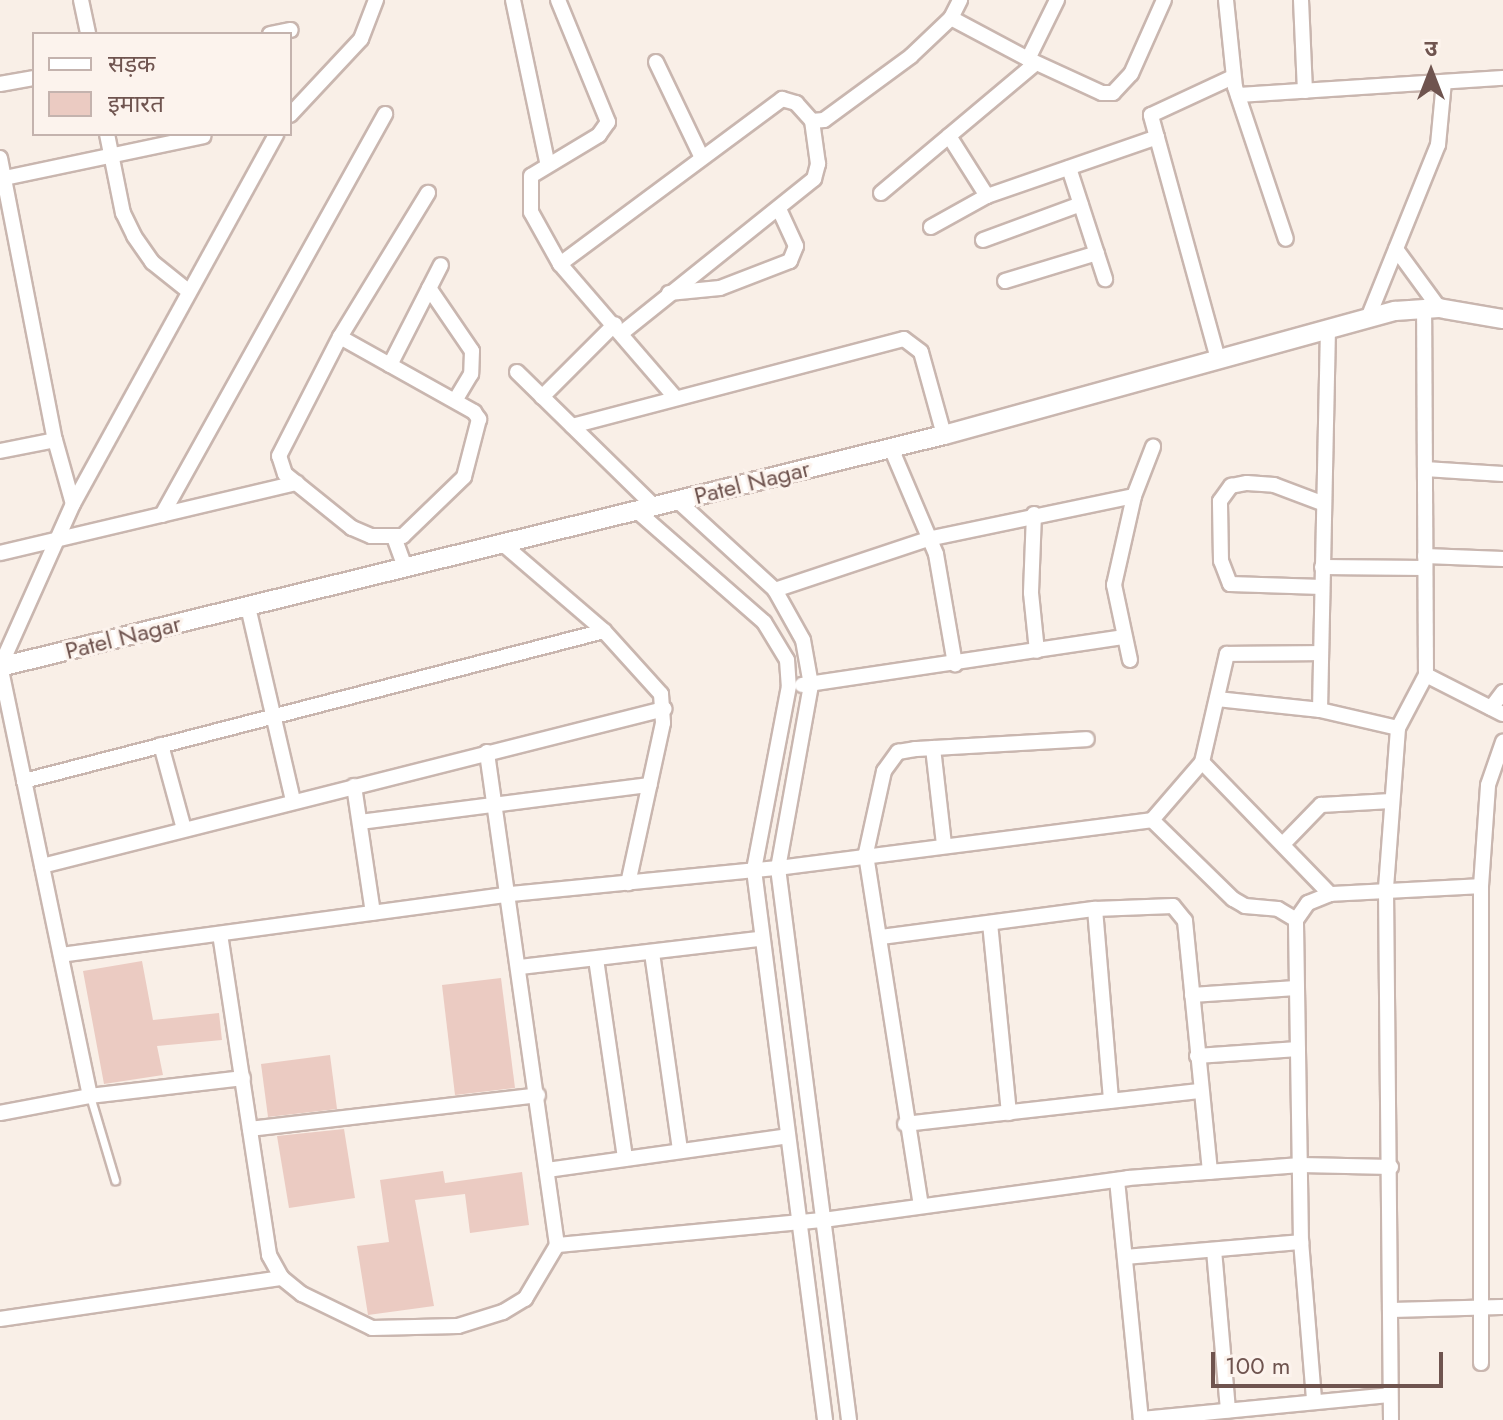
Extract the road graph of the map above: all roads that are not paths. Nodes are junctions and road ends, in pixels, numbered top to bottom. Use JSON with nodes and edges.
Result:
{"nodes":[{"id":1,"x":81,"y":0,"type":"edge"},
{"id":2,"x":376,"y":0,"type":"edge"},
{"id":3,"x":513,"y":0,"type":"edge"},
{"id":4,"x":558,"y":0,"type":"edge"},
{"id":5,"x":960,"y":0,"type":"edge"},
{"id":6,"x":1057,"y":0,"type":"edge"},
{"id":7,"x":1164,"y":0,"type":"edge"},
{"id":8,"x":1226,"y":0,"type":"edge"},
{"id":9,"x":1301,"y":0,"type":"edge"},
{"id":10,"x":951,"y":18,"type":"junction"},
{"id":11,"x":291,"y":30,"type":"dead end"},
{"id":12,"x":88,"y":32,"type":"edge"},
{"id":13,"x":280,"y":32,"type":"edge"},
{"id":14,"x":1032,"y":61,"type":"junction"},
{"id":15,"x":656,"y":62,"type":"dead end"},
{"id":16,"x":1233,"y":77,"type":"junction"},
{"id":17,"x":32,"y":78,"type":"edge"},
{"id":18,"x":1503,"y":78,"type":"edge"},
{"id":19,"x":1444,"y":82,"type":"junction"},
{"id":20,"x":0,"y":84,"type":"edge"},
{"id":21,"x":1305,"y":91,"type":"junction"},
{"id":22,"x":1238,"y":95,"type":"junction"},
{"id":23,"x":292,"y":113,"type":"edge"},
{"id":24,"x":385,"y":114,"type":"dead end"},
{"id":25,"x":812,"y":121,"type":"junction"},
{"id":26,"x":107,"y":136,"type":"edge"},
{"id":27,"x":204,"y":136,"type":"edge"},
{"id":28,"x":275,"y":136,"type":"edge"},
{"id":29,"x":949,"y":136,"type":"junction"},
{"id":30,"x":1157,"y":137,"type":"junction"},
{"id":31,"x":111,"y":155,"type":"junction"},
{"id":32,"x":0,"y":158,"type":"edge"},
{"id":33,"x":702,"y":158,"type":"junction"},
{"id":34,"x":547,"y":161,"type":"junction"},
{"id":35,"x":1069,"y":168,"type":"junction"},
{"id":36,"x":2,"y":179,"type":"edge"},
{"id":37,"x":428,"y":193,"type":"dead end"},
{"id":38,"x":881,"y":193,"type":"dead end"},
{"id":39,"x":987,"y":196,"type":"junction"},
{"id":40,"x":1081,"y":204,"type":"junction"},
{"id":41,"x":779,"y":209,"type":"junction"},
{"id":42,"x":931,"y":227,"type":"dead end"},
{"id":43,"x":1286,"y":239,"type":"dead end"},
{"id":44,"x":983,"y":240,"type":"dead end"},
{"id":45,"x":1396,"y":249,"type":"junction"},
{"id":46,"x":1097,"y":253,"type":"junction"},
{"id":47,"x":560,"y":264,"type":"junction"},
{"id":48,"x":441,"y":265,"type":"dead end"},
{"id":49,"x":1105,"y":279,"type":"dead end"},
{"id":50,"x":1005,"y":281,"type":"dead end"},
{"id":51,"x":429,"y":288,"type":"junction"},
{"id":52,"x":187,"y":290,"type":"junction"},
{"id":53,"x":669,"y":293,"type":"junction"},
{"id":54,"x":1432,"y":308,"type":"junction"},
{"id":55,"x":1368,"y":318,"type":"junction"},
{"id":56,"x":1503,"y":319,"type":"edge"},
{"id":57,"x":619,"y":328,"type":"junction"},
{"id":58,"x":1328,"y":329,"type":"junction"},
{"id":59,"x":340,"y":337,"type":"junction"},
{"id":60,"x":1218,"y":359,"type":"junction"},
{"id":61,"x":390,"y":365,"type":"junction"},
{"id":62,"x":517,"y":372,"type":"dead end"},
{"id":63,"x":542,"y":397,"type":"junction"},
{"id":64,"x":675,"y":397,"type":"junction"},
{"id":65,"x":455,"y":401,"type":"junction"},
{"id":66,"x":572,"y":426,"type":"junction"},
{"id":67,"x":944,"y":435,"type":"junction"},
{"id":68,"x":55,"y":440,"type":"junction"},
{"id":69,"x":1153,"y":447,"type":"dead end"},
{"id":70,"x":891,"y":448,"type":"junction"},
{"id":71,"x":0,"y":451,"type":"edge"},
{"id":72,"x":1425,"y":469,"type":"junction"},
{"id":73,"x":1503,"y":474,"type":"edge"},
{"id":74,"x":297,"y":483,"type":"junction"},
{"id":75,"x":1134,"y":496,"type":"junction"},
{"id":76,"x":678,"y":501,"type":"junction"},
{"id":77,"x":1322,"y":503,"type":"junction"},
{"id":78,"x":73,"y":504,"type":"junction"},
{"id":79,"x":646,"y":509,"type":"junction"},
{"id":80,"x":1034,"y":514,"type":"junction"},
{"id":81,"x":162,"y":515,"type":"junction"},
{"id":82,"x":394,"y":537,"type":"junction"},
{"id":83,"x":61,"y":539,"type":"junction"},
{"id":84,"x":928,"y":539,"type":"junction"},
{"id":85,"x":503,"y":544,"type":"junction"},
{"id":86,"x":0,"y":553,"type":"edge"},
{"id":87,"x":1503,"y":559,"type":"edge"},
{"id":88,"x":1425,"y":562,"type":"junction"},
{"id":89,"x":1322,"y":567,"type":"junction"},
{"id":90,"x":405,"y":568,"type":"junction"},
{"id":91,"x":1322,"y":587,"type":"junction"},
{"id":92,"x":775,"y":590,"type":"junction"},
{"id":93,"x":248,"y":607,"type":"junction"},
{"id":94,"x":604,"y":631,"type":"junction"},
{"id":95,"x":1122,"y":637,"type":"junction"},
{"id":96,"x":1037,"y":651,"type":"junction"},
{"id":97,"x":1321,"y":653,"type":"junction"},
{"id":98,"x":1130,"y":660,"type":"dead end"},
{"id":99,"x":955,"y":664,"type":"junction"},
{"id":100,"x":0,"y":667,"type":"edge"},
{"id":101,"x":1426,"y":675,"type":"junction"},
{"id":102,"x":811,"y":685,"type":"junction"},
{"id":103,"x":789,"y":686,"type":"junction"},
{"id":104,"x":1503,"y":692,"type":"edge"},
{"id":105,"x":1217,"y":699,"type":"junction"},
{"id":106,"x":664,"y":709,"type":"junction"},
{"id":107,"x":1320,"y":710,"type":"junction"},
{"id":108,"x":1497,"y":711,"type":"edge"},
{"id":109,"x":273,"y":716,"type":"junction"},
{"id":110,"x":1398,"y":728,"type":"junction"},
{"id":111,"x":1087,"y":739,"type":"dead end"},
{"id":112,"x":1503,"y":742,"type":"edge"},
{"id":113,"x":161,"y":745,"type":"junction"},
{"id":114,"x":933,"y":748,"type":"junction"},
{"id":115,"x":487,"y":752,"type":"junction"},
{"id":116,"x":1202,"y":762,"type":"junction"},
{"id":117,"x":24,"y":781,"type":"junction"},
{"id":118,"x":650,"y":785,"type":"junction"},
{"id":119,"x":354,"y":786,"type":"junction"},
{"id":120,"x":293,"y":801,"type":"junction"},
{"id":121,"x":1391,"y":801,"type":"junction"},
{"id":122,"x":495,"y":803,"type":"junction"},
{"id":123,"x":1152,"y":820,"type":"junction"},
{"id":124,"x":360,"y":822,"type":"junction"},
{"id":125,"x":184,"y":829,"type":"junction"},
{"id":126,"x":1285,"y":842,"type":"junction"},
{"id":127,"x":944,"y":845,"type":"junction"},
{"id":128,"x":866,"y":853,"type":"junction"},
{"id":129,"x":42,"y":866,"type":"junction"},
{"id":130,"x":778,"y":868,"type":"junction"},
{"id":131,"x":754,"y":870,"type":"junction"},
{"id":132,"x":628,"y":883,"type":"junction"},
{"id":133,"x":1481,"y":886,"type":"junction"},
{"id":134,"x":1386,"y":888,"type":"junction"},
{"id":135,"x":511,"y":894,"type":"junction"},
{"id":136,"x":1330,"y":894,"type":"junction"},
{"id":137,"x":1095,"y":909,"type":"junction"},
{"id":138,"x":373,"y":913,"type":"junction"},
{"id":139,"x":1296,"y":920,"type":"junction"},
{"id":140,"x":990,"y":923,"type":"junction"},
{"id":141,"x":220,"y":934,"type":"junction"},
{"id":142,"x":881,"y":937,"type":"junction"},
{"id":143,"x":760,"y":939,"type":"junction"},
{"id":144,"x":652,"y":953,"type":"junction"},
{"id":145,"x":61,"y":955,"type":"junction"},
{"id":146,"x":596,"y":959,"type":"junction"},
{"id":147,"x":520,"y":967,"type":"junction"},
{"id":148,"x":1296,"y":988,"type":"junction"},
{"id":149,"x":1192,"y":995,"type":"junction"},
{"id":150,"x":1298,"y":1049,"type":"junction"},
{"id":151,"x":1197,"y":1056,"type":"junction"},
{"id":152,"x":243,"y":1078,"type":"junction"},
{"id":153,"x":1201,"y":1091,"type":"junction"},
{"id":154,"x":538,"y":1095,"type":"junction"},
{"id":155,"x":90,"y":1096,"type":"junction"},
{"id":156,"x":1111,"y":1100,"type":"junction"},
{"id":157,"x":0,"y":1113,"type":"edge"},
{"id":158,"x":1009,"y":1113,"type":"junction"},
{"id":159,"x":905,"y":1124,"type":"junction"},
{"id":160,"x":250,"y":1129,"type":"junction"},
{"id":161,"x":788,"y":1136,"type":"junction"},
{"id":162,"x":680,"y":1150,"type":"junction"},
{"id":163,"x":625,"y":1159,"type":"junction"},
{"id":164,"x":1301,"y":1165,"type":"junction"},
{"id":165,"x":1391,"y":1167,"type":"junction"},
{"id":166,"x":547,"y":1170,"type":"junction"},
{"id":167,"x":1210,"y":1172,"type":"junction"},
{"id":168,"x":115,"y":1180,"type":"dead end"},
{"id":169,"x":1117,"y":1180,"type":"junction"},
{"id":170,"x":921,"y":1206,"type":"junction"},
{"id":171,"x":823,"y":1220,"type":"junction"},
{"id":172,"x":797,"y":1222,"type":"junction"},
{"id":173,"x":1301,"y":1242,"type":"junction"},
{"id":174,"x":557,"y":1245,"type":"junction"},
{"id":175,"x":1214,"y":1250,"type":"junction"},
{"id":176,"x":1126,"y":1257,"type":"junction"},
{"id":177,"x":282,"y":1278,"type":"junction"},
{"id":178,"x":1503,"y":1307,"type":"edge"},
{"id":179,"x":1481,"y":1309,"type":"junction"},
{"id":180,"x":1390,"y":1310,"type":"junction"},
{"id":181,"x":0,"y":1319,"type":"edge"},
{"id":182,"x":1481,"y":1363,"type":"dead end"},
{"id":183,"x":1390,"y":1395,"type":"junction"},
{"id":184,"x":1314,"y":1399,"type":"junction"},
{"id":185,"x":1228,"y":1410,"type":"junction"},
{"id":186,"x":844,"y":1419,"type":"edge"},
{"id":187,"x":1141,"y":1419,"type":"edge"},
{"id":188,"x":825,"y":1420,"type":"edge"},
{"id":189,"x":1391,"y":1420,"type":"edge"}],
"edges":[{"from":1,"to":12,"type":"street"},
{"from":2,"to":23,"type":"street"},
{"from":3,"to":34,"type":"street"},
{"from":4,"to":34,"type":"street"},
{"from":5,"to":10,"type":"street"},
{"from":6,"to":14,"type":"street"},
{"from":7,"to":14,"type":"street"},
{"from":8,"to":16,"type":"street"},
{"from":9,"to":21,"type":"street"},
{"from":10,"to":14,"type":"street"},
{"from":10,"to":25,"type":"street"},
{"from":11,"to":13,"type":"street"},
{"from":14,"to":29,"type":"street"},
{"from":15,"to":33,"type":"street"},
{"from":16,"to":22,"type":"street"},
{"from":16,"to":30,"type":"street"},
{"from":17,"to":20,"type":"street"},
{"from":18,"to":19,"type":"street"},
{"from":19,"to":21,"type":"street"},
{"from":19,"to":45,"type":"street"},
{"from":21,"to":22,"type":"street"},
{"from":22,"to":43,"type":"street"},
{"from":24,"to":81,"type":"street"},
{"from":25,"to":33,"type":"street"},
{"from":25,"to":41,"type":"street"},
{"from":26,"to":31,"type":"street"},
{"from":27,"to":31,"type":"street"},
{"from":28,"to":52,"type":"street"},
{"from":29,"to":38,"type":"street"},
{"from":29,"to":39,"type":"street"},
{"from":30,"to":35,"type":"street"},
{"from":30,"to":60,"type":"street"},
{"from":31,"to":36,"type":"street"},
{"from":31,"to":52,"type":"street"},
{"from":32,"to":36,"type":"street"},
{"from":33,"to":47,"type":"street"},
{"from":34,"to":47,"type":"street"},
{"from":35,"to":39,"type":"street"},
{"from":35,"to":40,"type":"street"},
{"from":36,"to":68,"type":"street"},
{"from":37,"to":59,"type":"street"},
{"from":39,"to":42,"type":"street"},
{"from":40,"to":44,"type":"street"},
{"from":40,"to":46,"type":"street"},
{"from":41,"to":53,"type":"street"},
{"from":41,"to":53,"type":"street"},
{"from":45,"to":54,"type":"street"},
{"from":45,"to":55,"type":"street"},
{"from":46,"to":49,"type":"street"},
{"from":46,"to":50,"type":"street"},
{"from":47,"to":57,"type":"street"},
{"from":48,"to":51,"type":"street"},
{"from":51,"to":61,"type":"street"},
{"from":51,"to":65,"type":"street"},
{"from":52,"to":78,"type":"street"},
{"from":53,"to":57,"type":"street"},
{"from":54,"to":55,"type":"street","name":"Patel Nagar"},
{"from":54,"to":56,"type":"street","name":"Patel Nagar"},
{"from":54,"to":72,"type":"street"},
{"from":55,"to":58,"type":"street","name":"Patel Nagar"},
{"from":57,"to":63,"type":"street"},
{"from":57,"to":64,"type":"street"},
{"from":58,"to":60,"type":"street","name":"Patel Nagar"},
{"from":58,"to":77,"type":"street"},
{"from":59,"to":61,"type":"street"},
{"from":59,"to":74,"type":"street"},
{"from":60,"to":67,"type":"street","name":"Patel Nagar"},
{"from":61,"to":65,"type":"street"},
{"from":62,"to":63,"type":"street"},
{"from":63,"to":66,"type":"street"},
{"from":64,"to":66,"type":"street"},
{"from":64,"to":67,"type":"street"},
{"from":65,"to":82,"type":"street"},
{"from":66,"to":79,"type":"street"},
{"from":67,"to":70,"type":"street","name":"Patel Nagar"},
{"from":68,"to":71,"type":"street"},
{"from":68,"to":78,"type":"street"},
{"from":69,"to":75,"type":"street"},
{"from":70,"to":76,"type":"street","name":"Patel Nagar"},
{"from":70,"to":84,"type":"street"},
{"from":72,"to":73,"type":"street"},
{"from":72,"to":88,"type":"street"},
{"from":74,"to":81,"type":"street"},
{"from":74,"to":82,"type":"street"},
{"from":75,"to":80,"type":"street"},
{"from":75,"to":95,"type":"street"},
{"from":76,"to":79,"type":"street","name":"Patel Nagar"},
{"from":76,"to":92,"type":"street"},
{"from":77,"to":89,"type":"street"},
{"from":77,"to":91,"type":"street"},
{"from":78,"to":83,"type":"street"},
{"from":79,"to":85,"type":"street","name":"Patel Nagar"},
{"from":79,"to":103,"type":"street"},
{"from":80,"to":84,"type":"street"},
{"from":80,"to":96,"type":"street"},
{"from":81,"to":83,"type":"street"},
{"from":82,"to":90,"type":"street"},
{"from":83,"to":86,"type":"street"},
{"from":83,"to":100,"type":"street"},
{"from":84,"to":92,"type":"street"},
{"from":84,"to":99,"type":"street"},
{"from":85,"to":90,"type":"street","name":"Patel Nagar"},
{"from":85,"to":94,"type":"street"},
{"from":87,"to":88,"type":"street"},
{"from":88,"to":89,"type":"street"},
{"from":88,"to":101,"type":"street"},
{"from":89,"to":91,"type":"street"},
{"from":90,"to":93,"type":"street","name":"Patel Nagar"},
{"from":91,"to":97,"type":"street"},
{"from":92,"to":102,"type":"street"},
{"from":93,"to":100,"type":"street","name":"Patel Nagar"},
{"from":93,"to":109,"type":"street"},
{"from":94,"to":106,"type":"street"},
{"from":94,"to":109,"type":"street"},
{"from":95,"to":96,"type":"street"},
{"from":95,"to":98,"type":"street"},
{"from":96,"to":99,"type":"street"},
{"from":97,"to":105,"type":"street"},
{"from":97,"to":107,"type":"street"},
{"from":99,"to":102,"type":"street"},
{"from":100,"to":117,"type":"street"},
{"from":101,"to":108,"type":"street"},
{"from":101,"to":110,"type":"street"},
{"from":102,"to":103,"type":"street"},
{"from":102,"to":130,"type":"street"},
{"from":103,"to":131,"type":"street"},
{"from":104,"to":108,"type":"street"},
{"from":105,"to":107,"type":"street"},
{"from":105,"to":116,"type":"street"},
{"from":106,"to":115,"type":"street"},
{"from":106,"to":118,"type":"street"},
{"from":107,"to":110,"type":"street"},
{"from":109,"to":113,"type":"street"},
{"from":109,"to":120,"type":"street"},
{"from":110,"to":121,"type":"street"},
{"from":111,"to":114,"type":"street"},
{"from":112,"to":133,"type":"street"},
{"from":113,"to":117,"type":"street"},
{"from":113,"to":125,"type":"street"},
{"from":114,"to":127,"type":"street"},
{"from":114,"to":128,"type":"street"},
{"from":115,"to":119,"type":"street"},
{"from":115,"to":122,"type":"street"},
{"from":116,"to":123,"type":"street"},
{"from":116,"to":126,"type":"street"},
{"from":117,"to":129,"type":"street"},
{"from":118,"to":122,"type":"street"},
{"from":118,"to":132,"type":"street"},
{"from":119,"to":120,"type":"street"},
{"from":119,"to":124,"type":"street"},
{"from":120,"to":125,"type":"street"},
{"from":121,"to":126,"type":"street"},
{"from":121,"to":134,"type":"street"},
{"from":122,"to":124,"type":"street"},
{"from":122,"to":135,"type":"street"},
{"from":123,"to":127,"type":"street"},
{"from":123,"to":139,"type":"street"},
{"from":124,"to":138,"type":"street"},
{"from":125,"to":129,"type":"street"},
{"from":126,"to":136,"type":"street"},
{"from":127,"to":128,"type":"street"},
{"from":128,"to":130,"type":"street"},
{"from":128,"to":142,"type":"street"},
{"from":129,"to":145,"type":"street"},
{"from":130,"to":131,"type":"street"},
{"from":130,"to":171,"type":"street"},
{"from":131,"to":132,"type":"street"},
{"from":131,"to":143,"type":"street"},
{"from":132,"to":135,"type":"street"},
{"from":133,"to":134,"type":"street"},
{"from":133,"to":179,"type":"street"},
{"from":134,"to":136,"type":"street"},
{"from":134,"to":165,"type":"street"},
{"from":135,"to":138,"type":"street"},
{"from":135,"to":147,"type":"street"},
{"from":136,"to":139,"type":"street"},
{"from":137,"to":140,"type":"street"},
{"from":137,"to":149,"type":"street"},
{"from":137,"to":156,"type":"street"},
{"from":138,"to":141,"type":"street"},
{"from":139,"to":148,"type":"street"},
{"from":140,"to":142,"type":"street"},
{"from":140,"to":158,"type":"street"},
{"from":141,"to":145,"type":"street"},
{"from":141,"to":152,"type":"street"},
{"from":142,"to":159,"type":"street"},
{"from":143,"to":144,"type":"street"},
{"from":143,"to":161,"type":"street"},
{"from":144,"to":146,"type":"street"},
{"from":144,"to":162,"type":"street"},
{"from":145,"to":155,"type":"street"},
{"from":146,"to":147,"type":"street"},
{"from":146,"to":163,"type":"street"},
{"from":147,"to":154,"type":"street"},
{"from":148,"to":149,"type":"street"},
{"from":148,"to":150,"type":"street"},
{"from":149,"to":151,"type":"street"},
{"from":150,"to":151,"type":"street"},
{"from":150,"to":164,"type":"street"},
{"from":151,"to":153,"type":"street"},
{"from":152,"to":155,"type":"street"},
{"from":152,"to":160,"type":"street"},
{"from":153,"to":156,"type":"street"},
{"from":153,"to":167,"type":"street"},
{"from":154,"to":160,"type":"street"},
{"from":154,"to":166,"type":"street"},
{"from":155,"to":157,"type":"street"},
{"from":155,"to":168,"type":"lane"},
{"from":156,"to":158,"type":"street"},
{"from":158,"to":159,"type":"street"},
{"from":159,"to":170,"type":"street"},
{"from":160,"to":177,"type":"street"},
{"from":161,"to":162,"type":"street"},
{"from":161,"to":172,"type":"street"},
{"from":162,"to":163,"type":"street"},
{"from":163,"to":166,"type":"street"},
{"from":164,"to":165,"type":"street"},
{"from":164,"to":167,"type":"street"},
{"from":164,"to":173,"type":"street"},
{"from":165,"to":180,"type":"street"},
{"from":166,"to":174,"type":"street"},
{"from":167,"to":169,"type":"street"},
{"from":169,"to":170,"type":"street"},
{"from":169,"to":176,"type":"street"},
{"from":170,"to":171,"type":"street"},
{"from":171,"to":172,"type":"street"},
{"from":171,"to":186,"type":"street"},
{"from":172,"to":174,"type":"street"},
{"from":172,"to":188,"type":"street"},
{"from":173,"to":175,"type":"street"},
{"from":173,"to":184,"type":"street"},
{"from":174,"to":177,"type":"street"},
{"from":175,"to":176,"type":"street"},
{"from":175,"to":185,"type":"street"},
{"from":176,"to":187,"type":"street"},
{"from":177,"to":181,"type":"street"},
{"from":178,"to":179,"type":"street"},
{"from":179,"to":180,"type":"street"},
{"from":179,"to":182,"type":"street"},
{"from":180,"to":183,"type":"street"},
{"from":183,"to":184,"type":"street"},
{"from":183,"to":189,"type":"street"},
{"from":184,"to":185,"type":"street"},
{"from":185,"to":187,"type":"street"}]}
